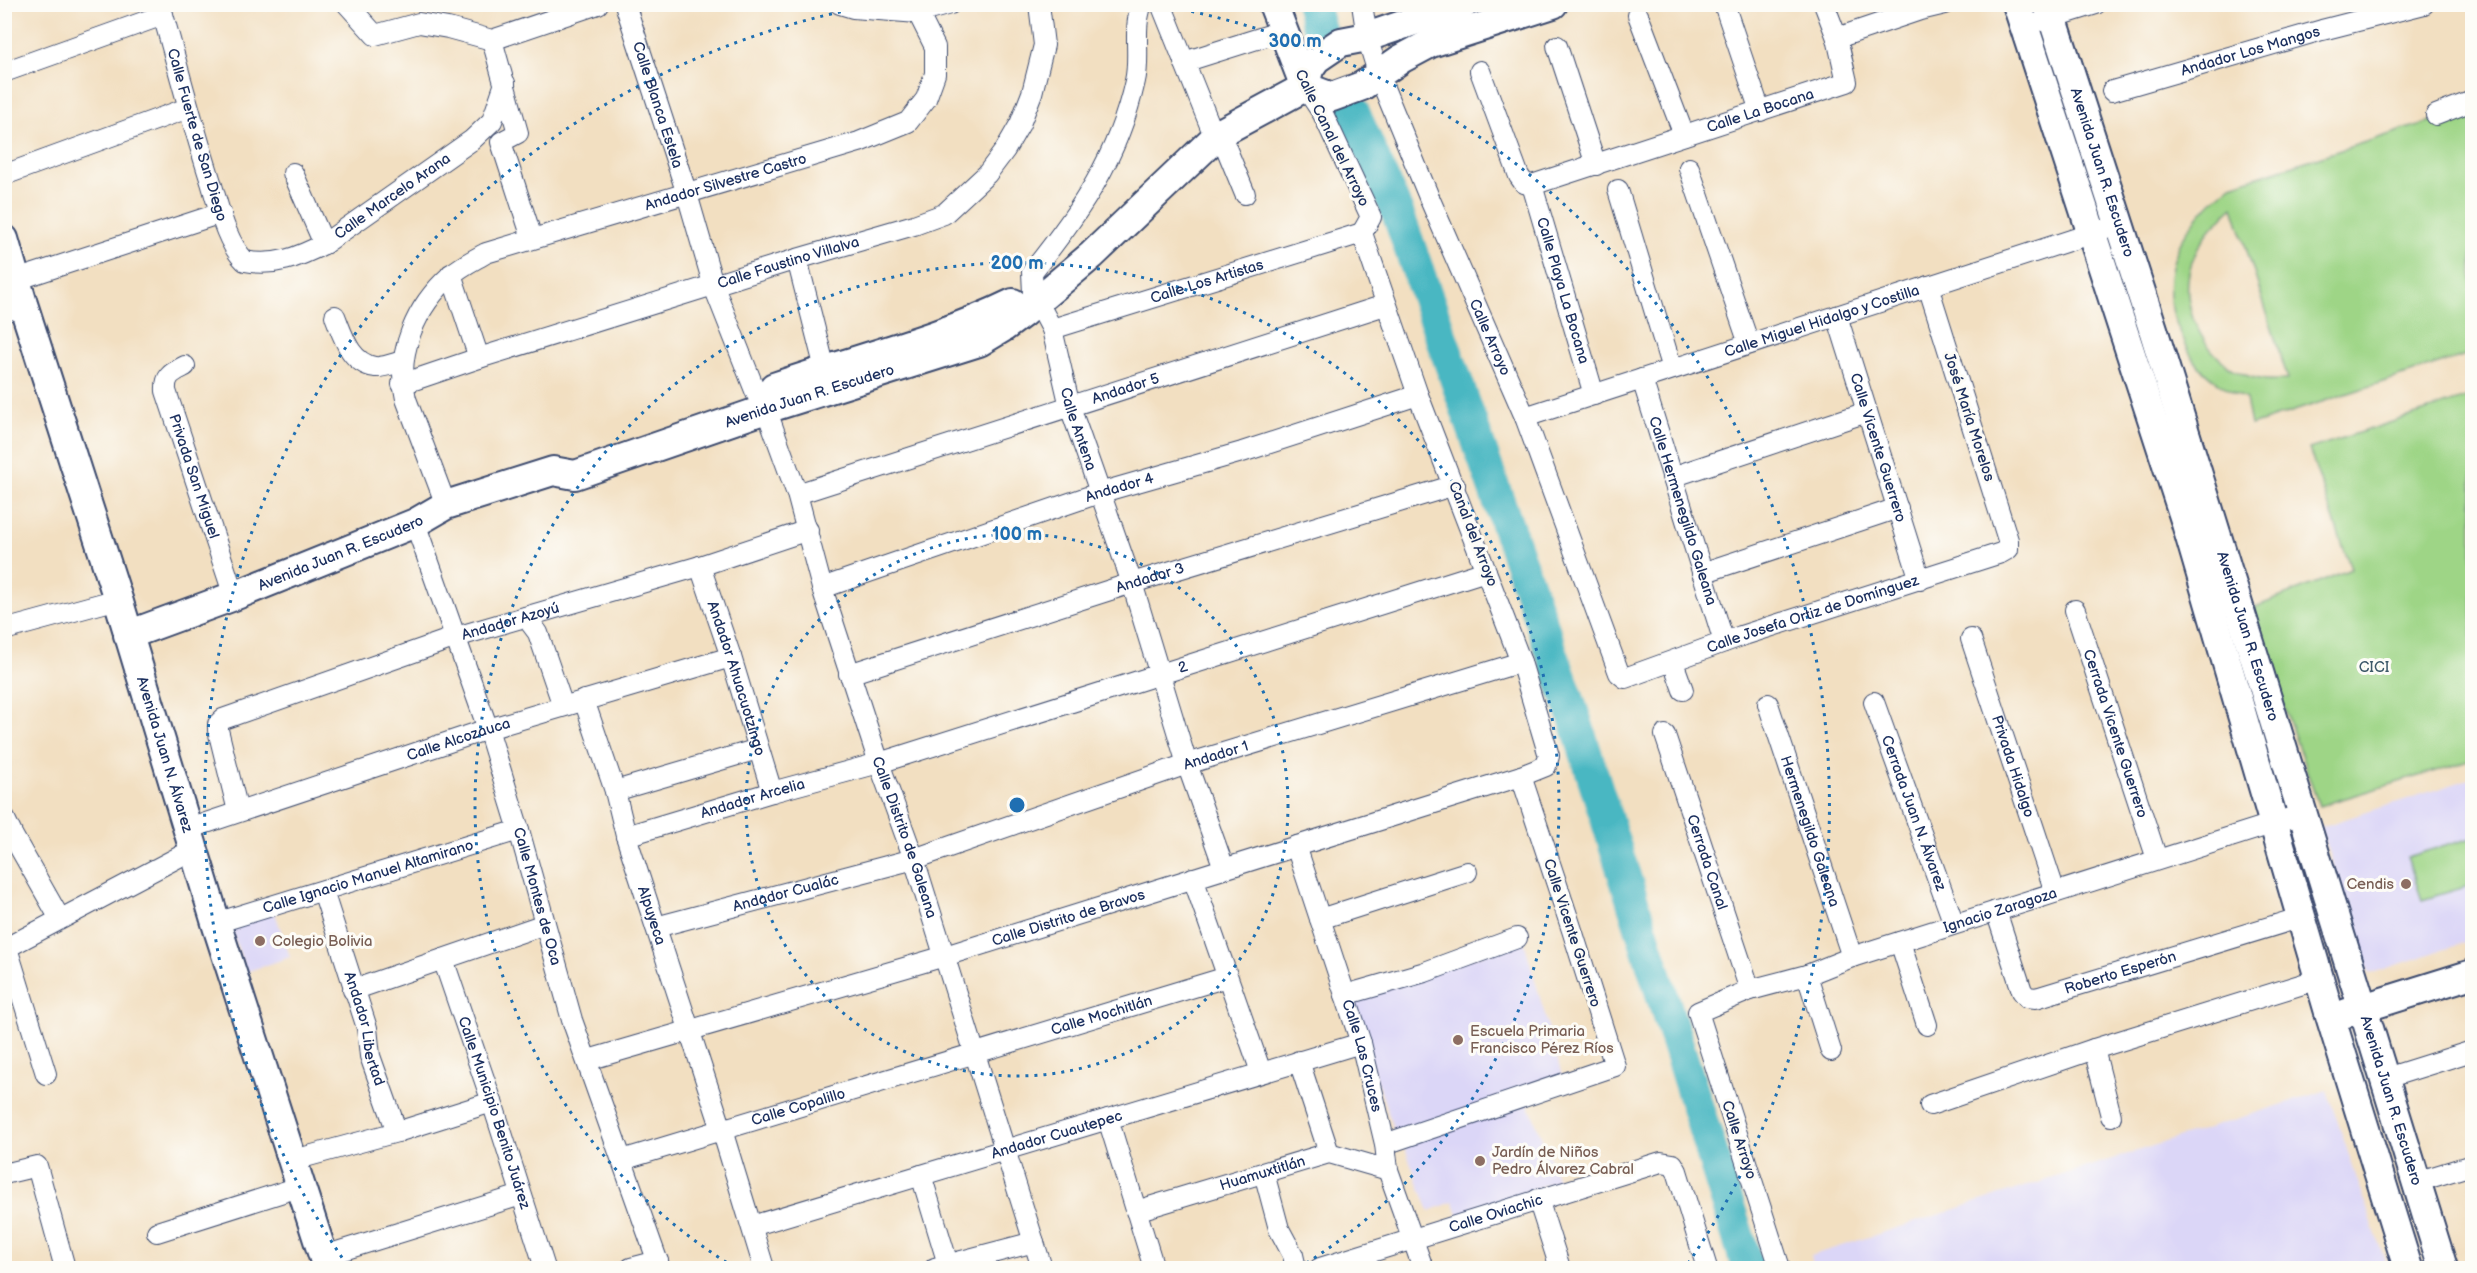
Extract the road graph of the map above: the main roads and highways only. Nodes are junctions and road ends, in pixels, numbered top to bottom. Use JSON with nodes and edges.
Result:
{"nodes":[{"id":1,"x":1273,"y":4,"type":"edge"},
{"id":2,"x":1464,"y":4,"type":"edge"},
{"id":3,"x":1553,"y":4,"type":"edge"},
{"id":4,"x":2050,"y":11,"type":"edge"},
{"id":5,"x":2021,"y":15,"type":"edge"},
{"id":6,"x":1305,"y":87,"type":"junction"},
{"id":7,"x":2106,"y":229,"type":"junction"},
{"id":8,"x":4,"y":239,"type":"edge"},
{"id":9,"x":1040,"y":294,"type":"junction"},
{"id":10,"x":14,"y":299,"type":"edge"},
{"id":11,"x":761,"y":401,"type":"junction"},
{"id":12,"x":2198,"y":517,"type":"junction"},
{"id":13,"x":128,"y":635,"type":"junction"},
{"id":14,"x":2472,"y":974,"type":"edge"},
{"id":15,"x":2364,"y":1008,"type":"junction"},
{"id":16,"x":2331,"y":1018,"type":"junction"},
{"id":17,"x":2400,"y":1133,"type":"junction"},
{"id":18,"x":2369,"y":1142,"type":"junction"},
{"id":19,"x":325,"y":1262,"type":"edge"},
{"id":20,"x":2408,"y":1269,"type":"edge"},
{"id":21,"x":2443,"y":1269,"type":"edge"}],
"edges":[{"from":1,"to":6,"type":"main road","name":"Calle Canal del Arroyo"},
{"from":2,"to":6,"type":"main road"},
{"from":3,"to":6,"type":"main road"},
{"from":4,"to":7,"type":"main road","name":"Avenida Juan R. Escudero"},
{"from":5,"to":7,"type":"main road","name":"Avenida Juan R. Escudero"},
{"from":6,"to":9,"type":"main road","name":"Avenida Juan R. Escudero"},
{"from":7,"to":12,"type":"main road","name":"Avenida Juan R. Escudero"},
{"from":8,"to":10,"type":"main road","name":"Avenida Juan N. Álvarez"},
{"from":9,"to":11,"type":"main road","name":"Avenida Juan R. Escudero"},
{"from":9,"to":11,"type":"main road","name":"Avenida Juan R. Escudero"},
{"from":10,"to":13,"type":"main road","name":"Avenida Juan N. Álvarez"},
{"from":11,"to":13,"type":"main road","name":"Avenida Juan R. Escudero"},
{"from":12,"to":15,"type":"main road","name":"Avenida Juan R. Escudero"},
{"from":12,"to":16,"type":"main road","name":"Avenida Juan R. Escudero"},
{"from":13,"to":19,"type":"main road","name":"Avenida Juan N. Álvarez"},
{"from":14,"to":15,"type":"main road"},
{"from":15,"to":16,"type":"main road"},
{"from":15,"to":17,"type":"main road","name":"Avenida Juan R. Escudero"},
{"from":16,"to":18,"type":"main road","name":"Avenida Juan R. Escudero"},
{"from":17,"to":18,"type":"main road"},
{"from":17,"to":21,"type":"main road","name":"Avenida Juan R. Escudero"},
{"from":18,"to":20,"type":"main road","name":"Avenida Juan R. Escudero"}]}
